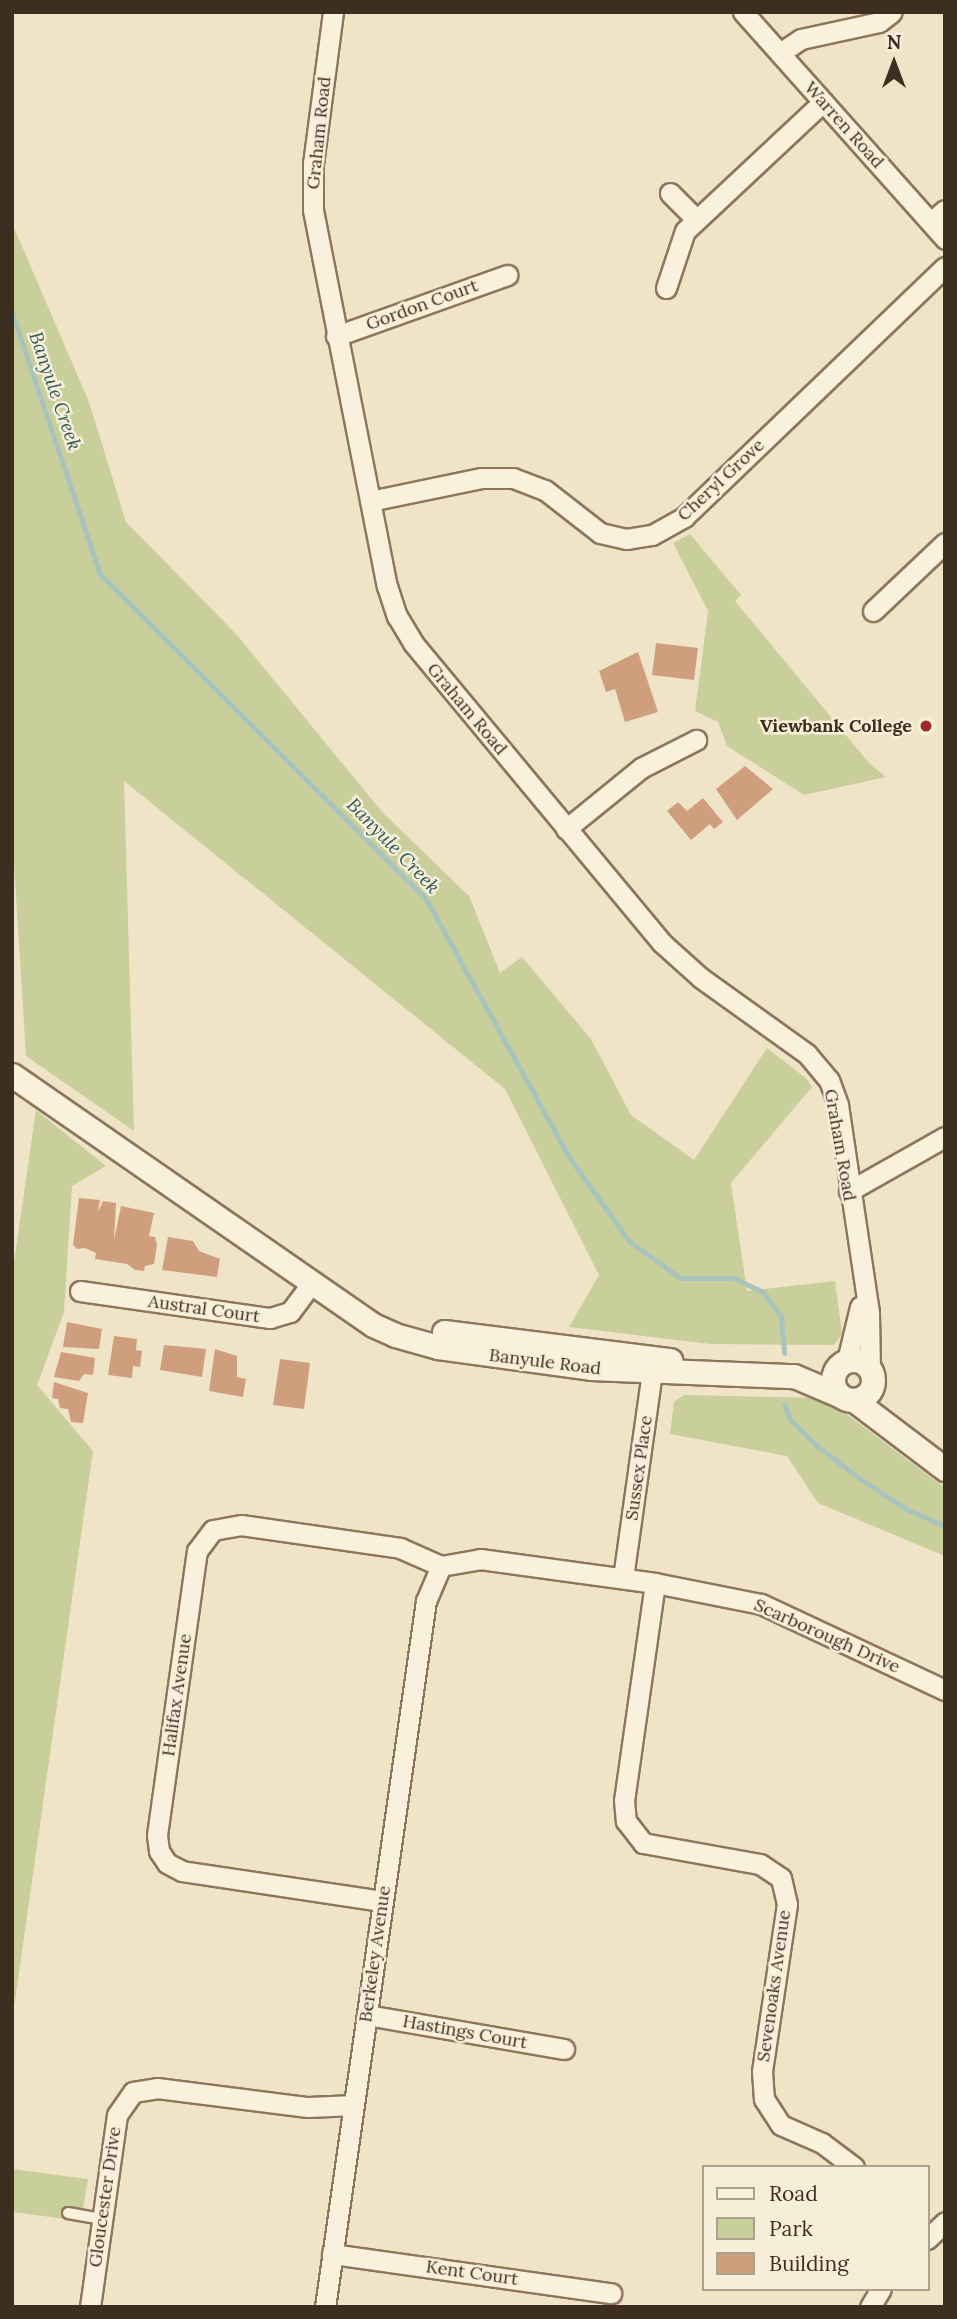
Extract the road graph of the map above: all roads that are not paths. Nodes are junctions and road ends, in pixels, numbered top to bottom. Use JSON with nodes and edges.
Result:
{"nodes":[{"id":1,"x":333,"y":12,"type":"edge"},
{"id":2,"x":743,"y":12,"type":"edge"},
{"id":3,"x":892,"y":12,"type":"edge"},
{"id":4,"x":780,"y":53,"type":"junction"},
{"id":5,"x":823,"y":102,"type":"junction"},
{"id":6,"x":670,"y":193,"type":"dead end"},
{"id":7,"x":938,"y":216,"type":"edge"},
{"id":8,"x":696,"y":219,"type":"junction"},
{"id":9,"x":945,"y":239,"type":"edge"},
{"id":10,"x":945,"y":267,"type":"edge"},
{"id":11,"x":508,"y":275,"type":"dead end"},
{"id":12,"x":666,"y":288,"type":"dead end"},
{"id":13,"x":336,"y":336,"type":"junction"},
{"id":14,"x":370,"y":501,"type":"junction"},
{"id":15,"x":945,"y":543,"type":"edge"},
{"id":16,"x":873,"y":611,"type":"dead end"},
{"id":17,"x":696,"y":740,"type":"dead end"},
{"id":18,"x":566,"y":829,"type":"junction"},
{"id":19,"x":12,"y":1075,"type":"edge"},
{"id":20,"x":945,"y":1137,"type":"edge"},
{"id":21,"x":849,"y":1191,"type":"junction"},
{"id":22,"x":313,"y":1282,"type":"junction"},
{"id":23,"x":862,"y":1286,"type":"junction"},
{"id":24,"x":80,"y":1291,"type":"dead end"},
{"id":25,"x":336,"y":1297,"type":"junction"},
{"id":26,"x":844,"y":1363,"type":"junction"},
{"id":27,"x":653,"y":1365,"type":"junction"},
{"id":28,"x":794,"y":1376,"type":"junction"},
{"id":29,"x":871,"y":1377,"type":"junction"},
{"id":30,"x":847,"y":1398,"type":"junction"},
{"id":31,"x":922,"y":1451,"type":"junction"},
{"id":32,"x":945,"y":1469,"type":"edge"},
{"id":33,"x":435,"y":1562,"type":"junction"},
{"id":34,"x":623,"y":1578,"type":"junction"},
{"id":35,"x":655,"y":1583,"type":"junction"},
{"id":36,"x":945,"y":1690,"type":"edge"},
{"id":37,"x":382,"y":1901,"type":"junction"},
{"id":38,"x":367,"y":2015,"type":"junction"},
{"id":39,"x":564,"y":2049,"type":"dead end"},
{"id":40,"x":354,"y":2105,"type":"junction"},
{"id":41,"x":308,"y":2107,"type":"junction"},
{"id":42,"x":351,"y":2125,"type":"junction"},
{"id":43,"x":851,"y":2165,"type":"edge"},
{"id":44,"x":68,"y":2213,"type":"dead end"},
{"id":45,"x":102,"y":2219,"type":"junction"},
{"id":46,"x":332,"y":2254,"type":"junction"},
{"id":47,"x":880,"y":2291,"type":"edge"},
{"id":48,"x":611,"y":2293,"type":"dead end"},
{"id":49,"x":90,"y":2307,"type":"edge"},
{"id":50,"x":325,"y":2307,"type":"edge"},
{"id":51,"x":870,"y":2307,"type":"edge"}],
"edges":[{"from":1,"to":13,"type":"street","name":"Graham Road"},
{"from":2,"to":4,"type":"street","name":"Warren Road"},
{"from":3,"to":4,"type":"street"},
{"from":4,"to":5,"type":"street","name":"Warren Road"},
{"from":5,"to":7,"type":"street","name":"Warren Road"},
{"from":5,"to":8,"type":"street"},
{"from":6,"to":8,"type":"street"},
{"from":7,"to":9,"type":"street","name":"Warren Road"},
{"from":8,"to":12,"type":"street"},
{"from":10,"to":14,"type":"street","name":"Cheryl Grove"},
{"from":11,"to":13,"type":"street","name":"Gordon Court"},
{"from":13,"to":14,"type":"street","name":"Graham Road"},
{"from":14,"to":18,"type":"street","name":"Graham Road"},
{"from":15,"to":16,"type":"street"},
{"from":17,"to":18,"type":"street"},
{"from":18,"to":21,"type":"street","name":"Graham Road"},
{"from":19,"to":22,"type":"street","name":"Banyule Road"},
{"from":20,"to":21,"type":"street"},
{"from":21,"to":23,"type":"street","name":"Graham Road"},
{"from":22,"to":24,"type":"street","name":"Austral Court"},
{"from":22,"to":25,"type":"street","name":"Banyule Road"},
{"from":23,"to":26,"type":"street","name":"Graham Road"},
{"from":23,"to":29,"type":"street","name":"Graham Road"},
{"from":25,"to":27,"type":"street","name":"Banyule Road"},
{"from":25,"to":27,"type":"street","name":"Banyule Road"},
{"from":26,"to":28,"type":"street","name":"Banyule Road"},
{"from":26,"to":29,"type":"street"},
{"from":26,"to":30,"type":"street"},
{"from":27,"to":28,"type":"street","name":"Banyule Road"},
{"from":27,"to":34,"type":"street","name":"Sussex Place"},
{"from":28,"to":30,"type":"street","name":"Banyule Road"},
{"from":29,"to":30,"type":"street"},
{"from":29,"to":31,"type":"street","name":"Banyule Road"},
{"from":30,"to":31,"type":"street","name":"Banyule Road"},
{"from":31,"to":32,"type":"street","name":"Banyule Road"},
{"from":33,"to":34,"type":"street","name":"Halifax Avenue"},
{"from":33,"to":37,"type":"street","name":"Berkeley Avenue"},
{"from":33,"to":37,"type":"street","name":"Halifax Avenue"},
{"from":34,"to":35,"type":"street","name":"Scarborough Drive"},
{"from":35,"to":36,"type":"street","name":"Scarborough Drive"},
{"from":35,"to":43,"type":"street","name":"Sevenoaks Avenue"},
{"from":37,"to":38,"type":"street","name":"Berkeley Avenue"},
{"from":38,"to":39,"type":"street","name":"Hastings Court"},
{"from":38,"to":40,"type":"street","name":"Berkeley Avenue"},
{"from":40,"to":41,"type":"street"},
{"from":40,"to":42,"type":"street","name":"Berkeley Avenue"},
{"from":41,"to":42,"type":"street"},
{"from":41,"to":45,"type":"street","name":"Gloucester Drive"},
{"from":42,"to":46,"type":"street","name":"Berkeley Avenue"},
{"from":44,"to":45,"type":"lane"},
{"from":45,"to":49,"type":"street","name":"Gloucester Drive"},
{"from":46,"to":48,"type":"street","name":"Kent Court"},
{"from":46,"to":50,"type":"street","name":"Berkeley Avenue"},
{"from":47,"to":51,"type":"street"}]}
